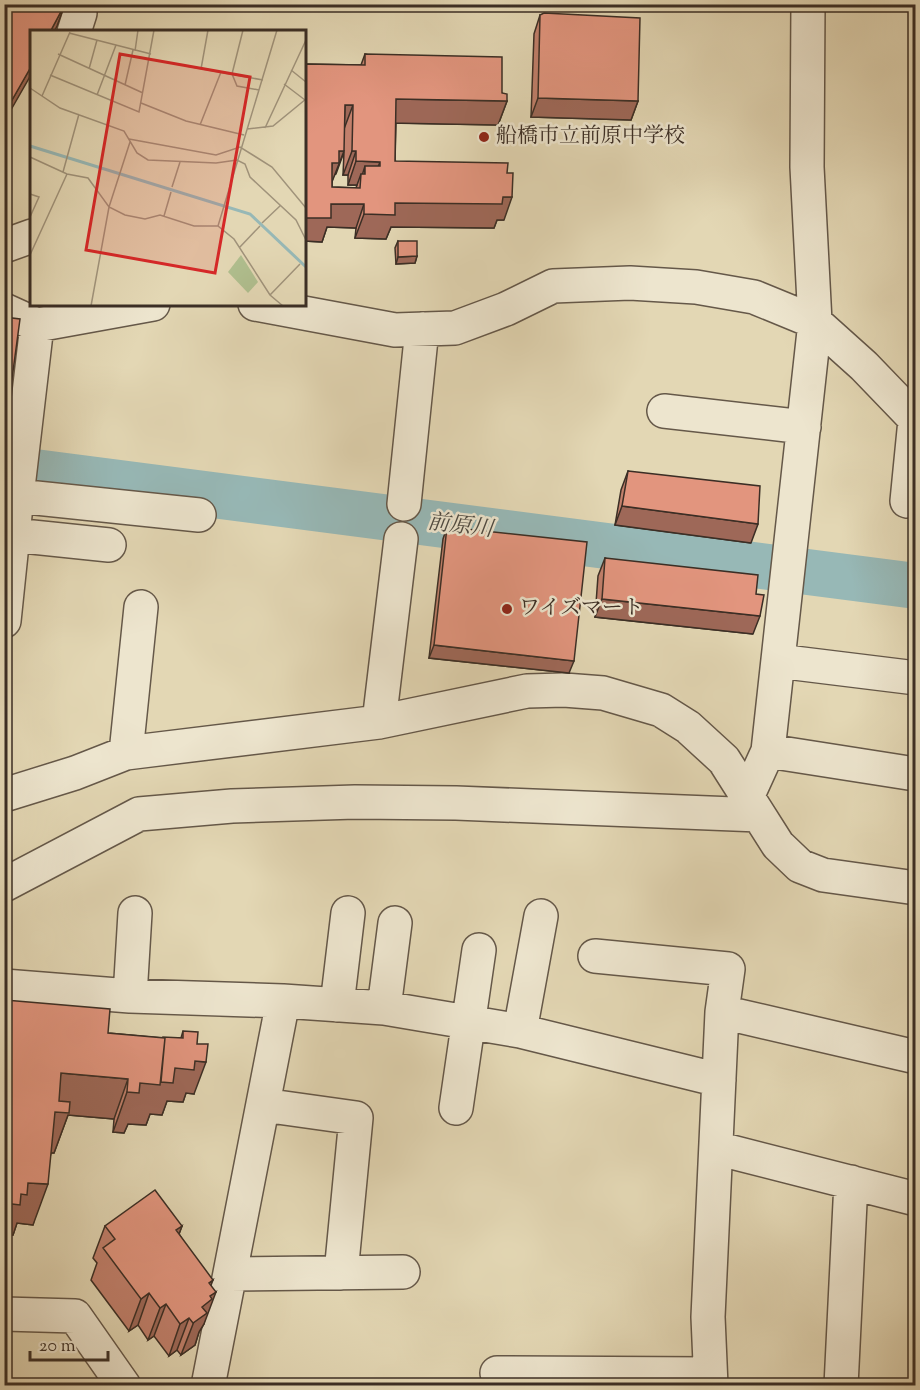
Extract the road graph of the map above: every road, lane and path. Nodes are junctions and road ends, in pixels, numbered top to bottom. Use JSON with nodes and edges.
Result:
{"nodes":[{"id":1,"x":78,"y":4,"type":"edge"},
{"id":2,"x":808,"y":4,"type":"edge"},
{"id":3,"x":75,"y":30,"type":"edge"},
{"id":4,"x":30,"y":237,"type":"edge"},
{"id":5,"x":4,"y":246,"type":"edge"},
{"id":6,"x":142,"y":306,"type":"edge"},
{"id":7,"x":266,"y":306,"type":"edge"},
{"id":8,"x":4,"y":310,"type":"edge"},
{"id":9,"x":815,"y":322,"type":"junction"},
{"id":10,"x":37,"y":325,"type":"junction"},
{"id":11,"x":422,"y":329,"type":"junction"},
{"id":12,"x":664,"y":411,"type":"dead end"},
{"id":13,"x":915,"y":420,"type":"edge"},
{"id":14,"x":804,"y":427,"type":"junction"},
{"id":15,"x":907,"y":501,"type":"dead end"},
{"id":16,"x":15,"y":502,"type":"edge"},
{"id":17,"x":404,"y":504,"type":"dead end"},
{"id":18,"x":200,"y":515,"type":"dead end"},
{"id":19,"x":400,"y":539,"type":"dead end"},
{"id":20,"x":110,"y":545,"type":"dead end"},
{"id":21,"x":7,"y":568,"type":"edge"},
{"id":22,"x":141,"y":607,"type":"dead end"},
{"id":23,"x":4,"y":621,"type":"edge"},
{"id":24,"x":778,"y":661,"type":"junction"},
{"id":25,"x":915,"y":678,"type":"edge"},
{"id":26,"x":379,"y":722,"type":"junction"},
{"id":27,"x":768,"y":751,"type":"junction"},
{"id":28,"x":126,"y":753,"type":"junction"},
{"id":29,"x":915,"y":774,"type":"edge"},
{"id":30,"x":4,"y":795,"type":"edge"},
{"id":31,"x":754,"y":805,"type":"junction"},
{"id":32,"x":4,"y":885,"type":"edge"},
{"id":33,"x":915,"y":888,"type":"edge"},
{"id":34,"x":348,"y":913,"type":"dead end"},
{"id":35,"x":135,"y":914,"type":"dead end"},
{"id":36,"x":541,"y":916,"type":"dead end"},
{"id":37,"x":395,"y":923,"type":"dead end"},
{"id":38,"x":479,"y":950,"type":"dead end"},
{"id":39,"x":595,"y":956,"type":"dead end"},
{"id":40,"x":4,"y":986,"type":"edge"},
{"id":41,"x":130,"y":996,"type":"junction"},
{"id":42,"x":283,"y":1001,"type":"junction"},
{"id":43,"x":337,"y":1005,"type":"junction"},
{"id":44,"x":384,"y":1008,"type":"junction"},
{"id":45,"x":722,"y":1012,"type":"junction"},
{"id":46,"x":468,"y":1022,"type":"junction"},
{"id":47,"x":520,"y":1031,"type":"junction"},
{"id":48,"x":915,"y":1057,"type":"edge"},
{"id":49,"x":719,"y":1080,"type":"junction"},
{"id":50,"x":263,"y":1105,"type":"junction"},
{"id":51,"x":456,"y":1108,"type":"dead end"},
{"id":52,"x":716,"y":1148,"type":"junction"},
{"id":53,"x":851,"y":1182,"type":"junction"},
{"id":54,"x":915,"y":1199,"type":"edge"},
{"id":55,"x":403,"y":1272,"type":"dead end"},
{"id":56,"x":340,"y":1273,"type":"junction"},
{"id":57,"x":230,"y":1274,"type":"junction"},
{"id":58,"x":4,"y":1314,"type":"edge"},
{"id":59,"x":497,"y":1373,"type":"dead end"},
{"id":60,"x":710,"y":1380,"type":"edge"},
{"id":61,"x":124,"y":1386,"type":"edge"},
{"id":62,"x":208,"y":1386,"type":"edge"},
{"id":63,"x":841,"y":1386,"type":"edge"}],
"edges":[{"from":1,"to":3,"type":"street"},
{"from":2,"to":9,"type":"street"},
{"from":4,"to":5,"type":"street"},
{"from":6,"to":10,"type":"street"},
{"from":7,"to":11,"type":"street"},
{"from":8,"to":10,"type":"street"},
{"from":9,"to":11,"type":"street"},
{"from":9,"to":13,"type":"street"},
{"from":9,"to":14,"type":"street"},
{"from":10,"to":16,"type":"street"},
{"from":11,"to":17,"type":"street"},
{"from":12,"to":14,"type":"street"},
{"from":13,"to":15,"type":"street"},
{"from":14,"to":24,"type":"street"},
{"from":16,"to":18,"type":"street"},
{"from":16,"to":20,"type":"street"},
{"from":16,"to":21,"type":"street"},
{"from":19,"to":26,"type":"street"},
{"from":21,"to":23,"type":"street"},
{"from":22,"to":28,"type":"street"},
{"from":24,"to":25,"type":"street"},
{"from":24,"to":27,"type":"street"},
{"from":26,"to":28,"type":"street"},
{"from":26,"to":31,"type":"street"},
{"from":27,"to":29,"type":"street"},
{"from":27,"to":31,"type":"street"},
{"from":28,"to":30,"type":"street"},
{"from":31,"to":32,"type":"street"},
{"from":31,"to":33,"type":"street"},
{"from":34,"to":43,"type":"street"},
{"from":35,"to":41,"type":"street"},
{"from":36,"to":47,"type":"street"},
{"from":37,"to":44,"type":"street"},
{"from":38,"to":46,"type":"street"},
{"from":39,"to":45,"type":"street"},
{"from":40,"to":41,"type":"street"},
{"from":41,"to":42,"type":"street"},
{"from":42,"to":43,"type":"street"},
{"from":42,"to":50,"type":"street"},
{"from":43,"to":44,"type":"street"},
{"from":44,"to":46,"type":"street"},
{"from":45,"to":48,"type":"street"},
{"from":45,"to":49,"type":"street"},
{"from":46,"to":47,"type":"street"},
{"from":46,"to":51,"type":"street"},
{"from":47,"to":49,"type":"street"},
{"from":49,"to":52,"type":"street"},
{"from":50,"to":56,"type":"street"},
{"from":50,"to":57,"type":"street"},
{"from":52,"to":53,"type":"street"},
{"from":52,"to":60,"type":"street"},
{"from":53,"to":54,"type":"street"},
{"from":53,"to":63,"type":"street"},
{"from":55,"to":56,"type":"street"},
{"from":56,"to":57,"type":"street"},
{"from":57,"to":62,"type":"street"},
{"from":58,"to":61,"type":"street"},
{"from":59,"to":60,"type":"street"}]}
